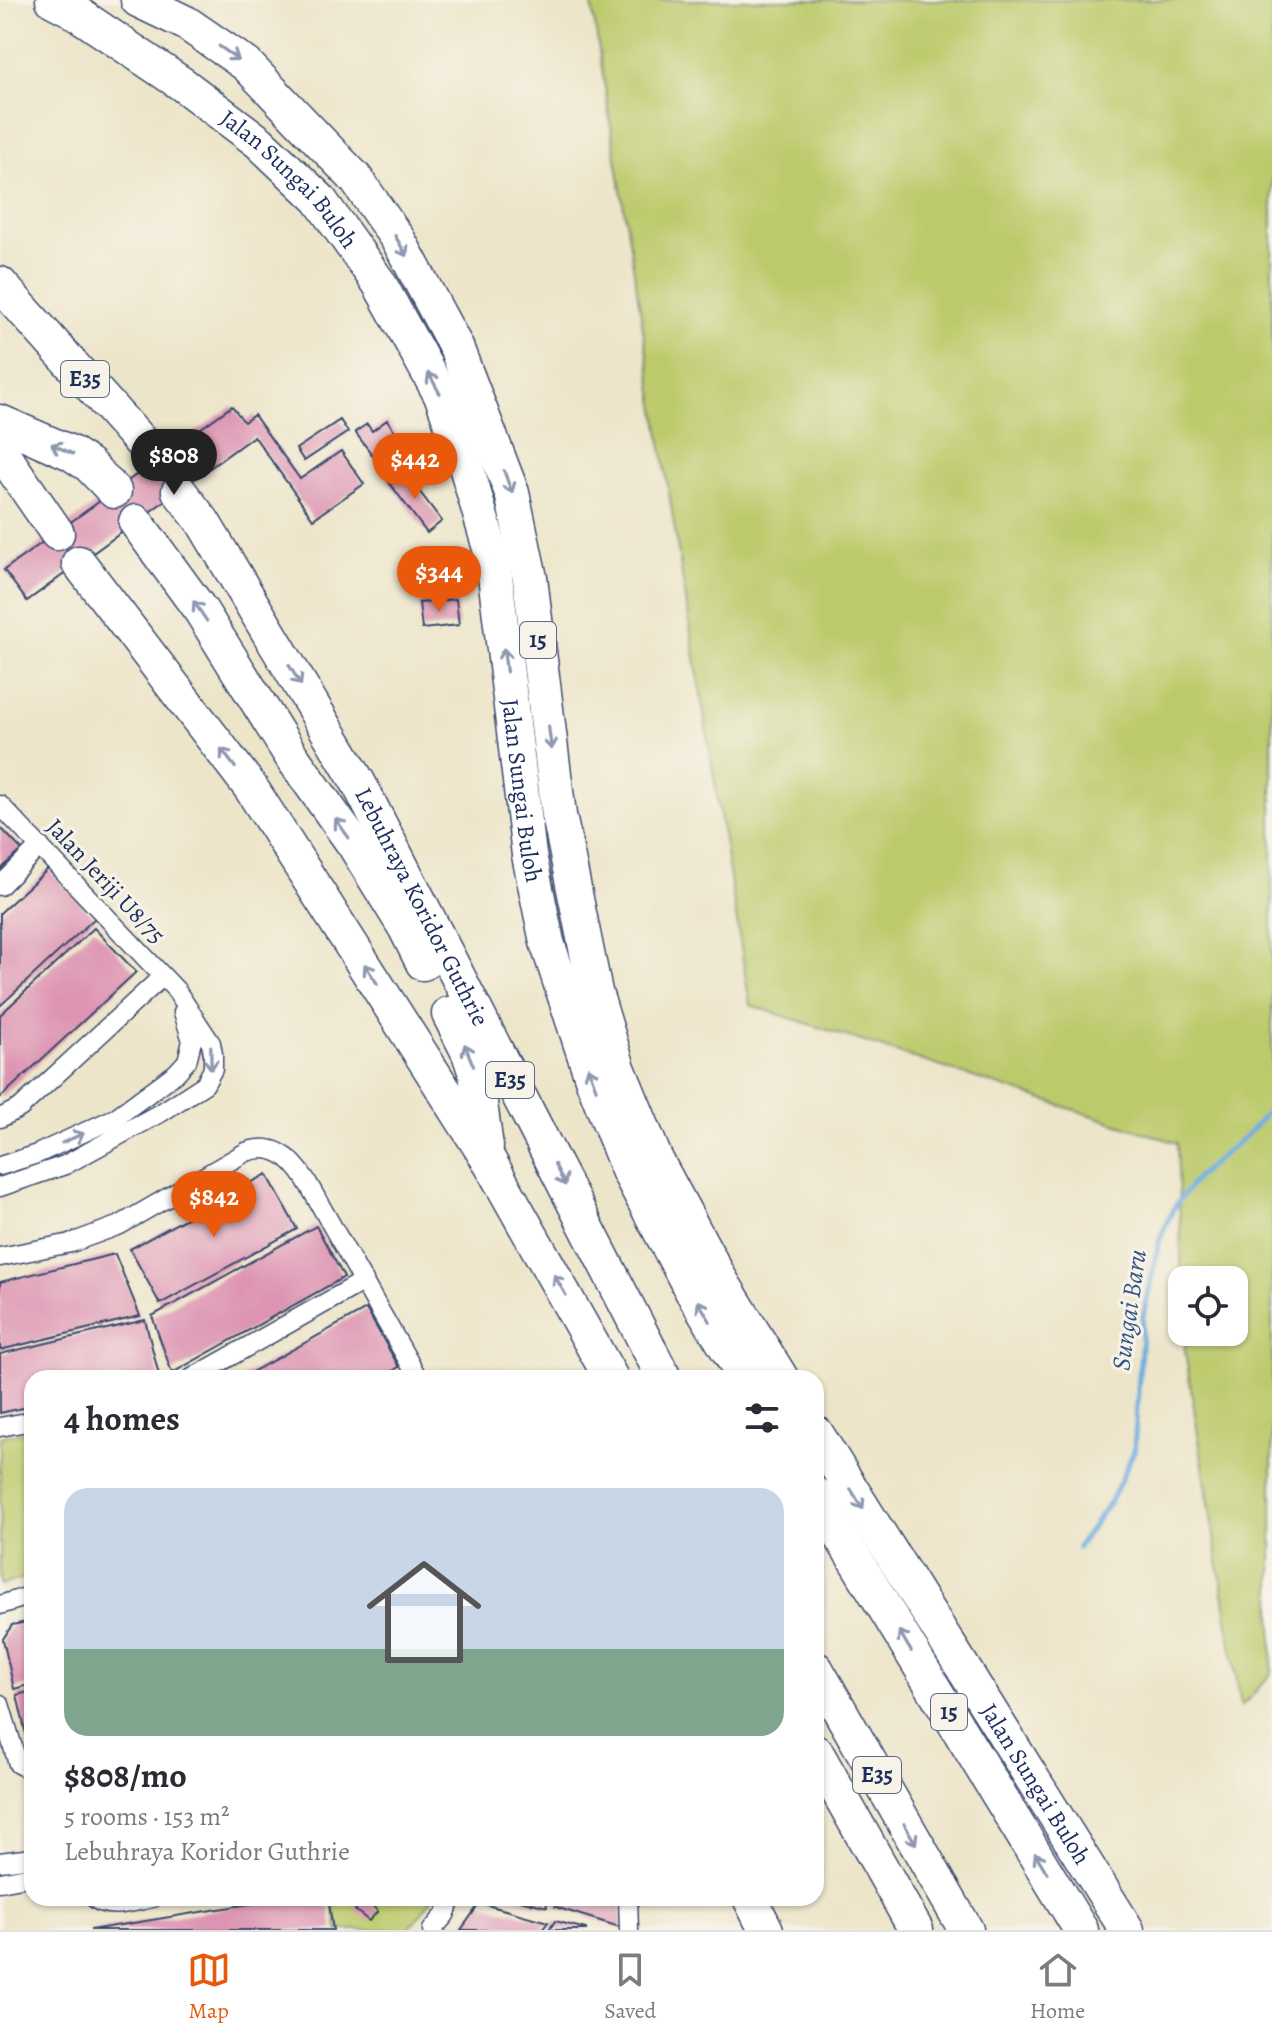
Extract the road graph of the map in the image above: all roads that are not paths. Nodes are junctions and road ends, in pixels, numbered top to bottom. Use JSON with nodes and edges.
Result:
{"nodes":[{"id":1,"x":53,"y":0,"type":"edge"},
{"id":2,"x":138,"y":0,"type":"edge"},
{"id":3,"x":149,"y":0,"type":"edge"},
{"id":4,"x":186,"y":23,"type":"junction"},
{"id":5,"x":0,"y":284,"type":"edge"},
{"id":6,"x":0,"y":422,"type":"edge"},
{"id":7,"x":0,"y":450,"type":"edge"},
{"id":8,"x":157,"y":460,"type":"dead end"},
{"id":9,"x":114,"y":491,"type":"dead end"},
{"id":10,"x":179,"y":491,"type":"dead end"},
{"id":11,"x":136,"y":522,"type":"dead end"},
{"id":12,"x":57,"y":533,"type":"dead end"},
{"id":13,"x":79,"y":563,"type":"dead end"},
{"id":14,"x":0,"y":805,"type":"edge"},
{"id":15,"x":40,"y":846,"type":"junction"},
{"id":16,"x":0,"y":886,"type":"edge"},
{"id":17,"x":163,"y":976,"type":"junction"},
{"id":18,"x":176,"y":990,"type":"junction"},
{"id":19,"x":0,"y":1118,"type":"edge"},
{"id":20,"x":488,"y":1159,"type":"junction"},
{"id":21,"x":0,"y":1166,"type":"edge"},
{"id":22,"x":0,"y":1187,"type":"edge"},
{"id":23,"x":0,"y":1257,"type":"edge"},
{"id":24,"x":364,"y":1281,"type":"junction"},
{"id":25,"x":206,"y":1370,"type":"edge"},
{"id":26,"x":414,"y":1370,"type":"edge"},
{"id":27,"x":607,"y":1370,"type":"edge"},
{"id":28,"x":660,"y":1370,"type":"edge"},
{"id":29,"x":740,"y":1370,"type":"edge"},
{"id":30,"x":776,"y":1370,"type":"edge"},
{"id":31,"x":24,"y":1422,"type":"edge"},
{"id":32,"x":0,"y":1427,"type":"edge"},
{"id":33,"x":824,"y":1446,"type":"edge"},
{"id":34,"x":824,"y":1508,"type":"edge"},
{"id":35,"x":24,"y":1598,"type":"edge"},
{"id":36,"x":0,"y":1605,"type":"edge"},
{"id":37,"x":824,"y":1683,"type":"edge"},
{"id":38,"x":0,"y":1704,"type":"edge"},
{"id":39,"x":824,"y":1766,"type":"edge"},
{"id":40,"x":24,"y":1767,"type":"edge"},
{"id":41,"x":24,"y":1859,"type":"edge"},
{"id":42,"x":0,"y":1862,"type":"edge"},
{"id":43,"x":24,"y":1878,"type":"edge"},
{"id":44,"x":0,"y":1882,"type":"edge"},
{"id":45,"x":449,"y":1906,"type":"edge"},
{"id":46,"x":628,"y":1906,"type":"edge"},
{"id":47,"x":754,"y":1906,"type":"edge"},
{"id":48,"x":432,"y":1930,"type":"edge"},
{"id":49,"x":629,"y":1930,"type":"edge"},
{"id":50,"x":766,"y":1930,"type":"edge"},
{"id":51,"x":916,"y":1930,"type":"edge"},
{"id":52,"x":966,"y":1930,"type":"edge"},
{"id":53,"x":1081,"y":1930,"type":"edge"},
{"id":54,"x":1127,"y":1930,"type":"edge"}],
"edges":[{"from":29,"to":1,"type":"highway","name":"Jalan Sungai Buloh","number":"15","one_way":true},
{"from":2,"to":4,"type":"highway","name":"Jalan Sungai Buloh","number":"15"},
{"from":3,"to":4,"type":"highway"},
{"from":4,"to":30,"type":"highway","name":"Jalan Sungai Buloh","number":"15","one_way":true},
{"from":5,"to":8,"type":"highway","number":"E35"},
{"from":9,"to":6,"type":"highway","one_way":true},
{"from":7,"to":12,"type":"highway"},
{"from":10,"to":28,"type":"highway","name":"Lebuhraya Koridor Guthrie","number":"E35","one_way":true},
{"from":20,"to":11,"type":"highway","one_way":true},
{"from":20,"to":13,"type":"highway","number":"E35","one_way":true},
{"from":14,"to":15,"type":"street","name":"Jalan Jeriji U8/75"},
{"from":15,"to":16,"type":"street"},
{"from":15,"to":17,"type":"street","name":"Jalan Jeriji U8/75"},
{"from":17,"to":18,"type":"street","name":"Jalan Jeriji U8/75"},
{"from":17,"to":19,"type":"street"},
{"from":21,"to":18,"type":"street","name":"Jalan Jeriji U8/75","one_way":true},
{"from":18,"to":22,"type":"street","name":"Jalan Jeriji U8/75","one_way":true},
{"from":27,"to":20,"type":"highway","number":"E35","one_way":true},
{"from":23,"to":24,"type":"street"},
{"from":24,"to":25,"type":"street"},
{"from":24,"to":26,"type":"street"},
{"from":31,"to":32,"type":"street"},
{"from":33,"to":54,"type":"highway","name":"Jalan Sungai Buloh","number":"15","one_way":true},
{"from":53,"to":34,"type":"highway","name":"Jalan Sungai Buloh","number":"15","one_way":true},
{"from":35,"to":36,"type":"street"},
{"from":37,"to":52,"type":"highway","number":"E35","one_way":true},
{"from":38,"to":40,"type":"street"},
{"from":39,"to":51,"type":"highway","number":"E35"},
{"from":41,"to":42,"type":"street"},
{"from":43,"to":44,"type":"street"},
{"from":45,"to":48,"type":"street"},
{"from":46,"to":49,"type":"street"},
{"from":47,"to":50,"type":"highway"}]}
